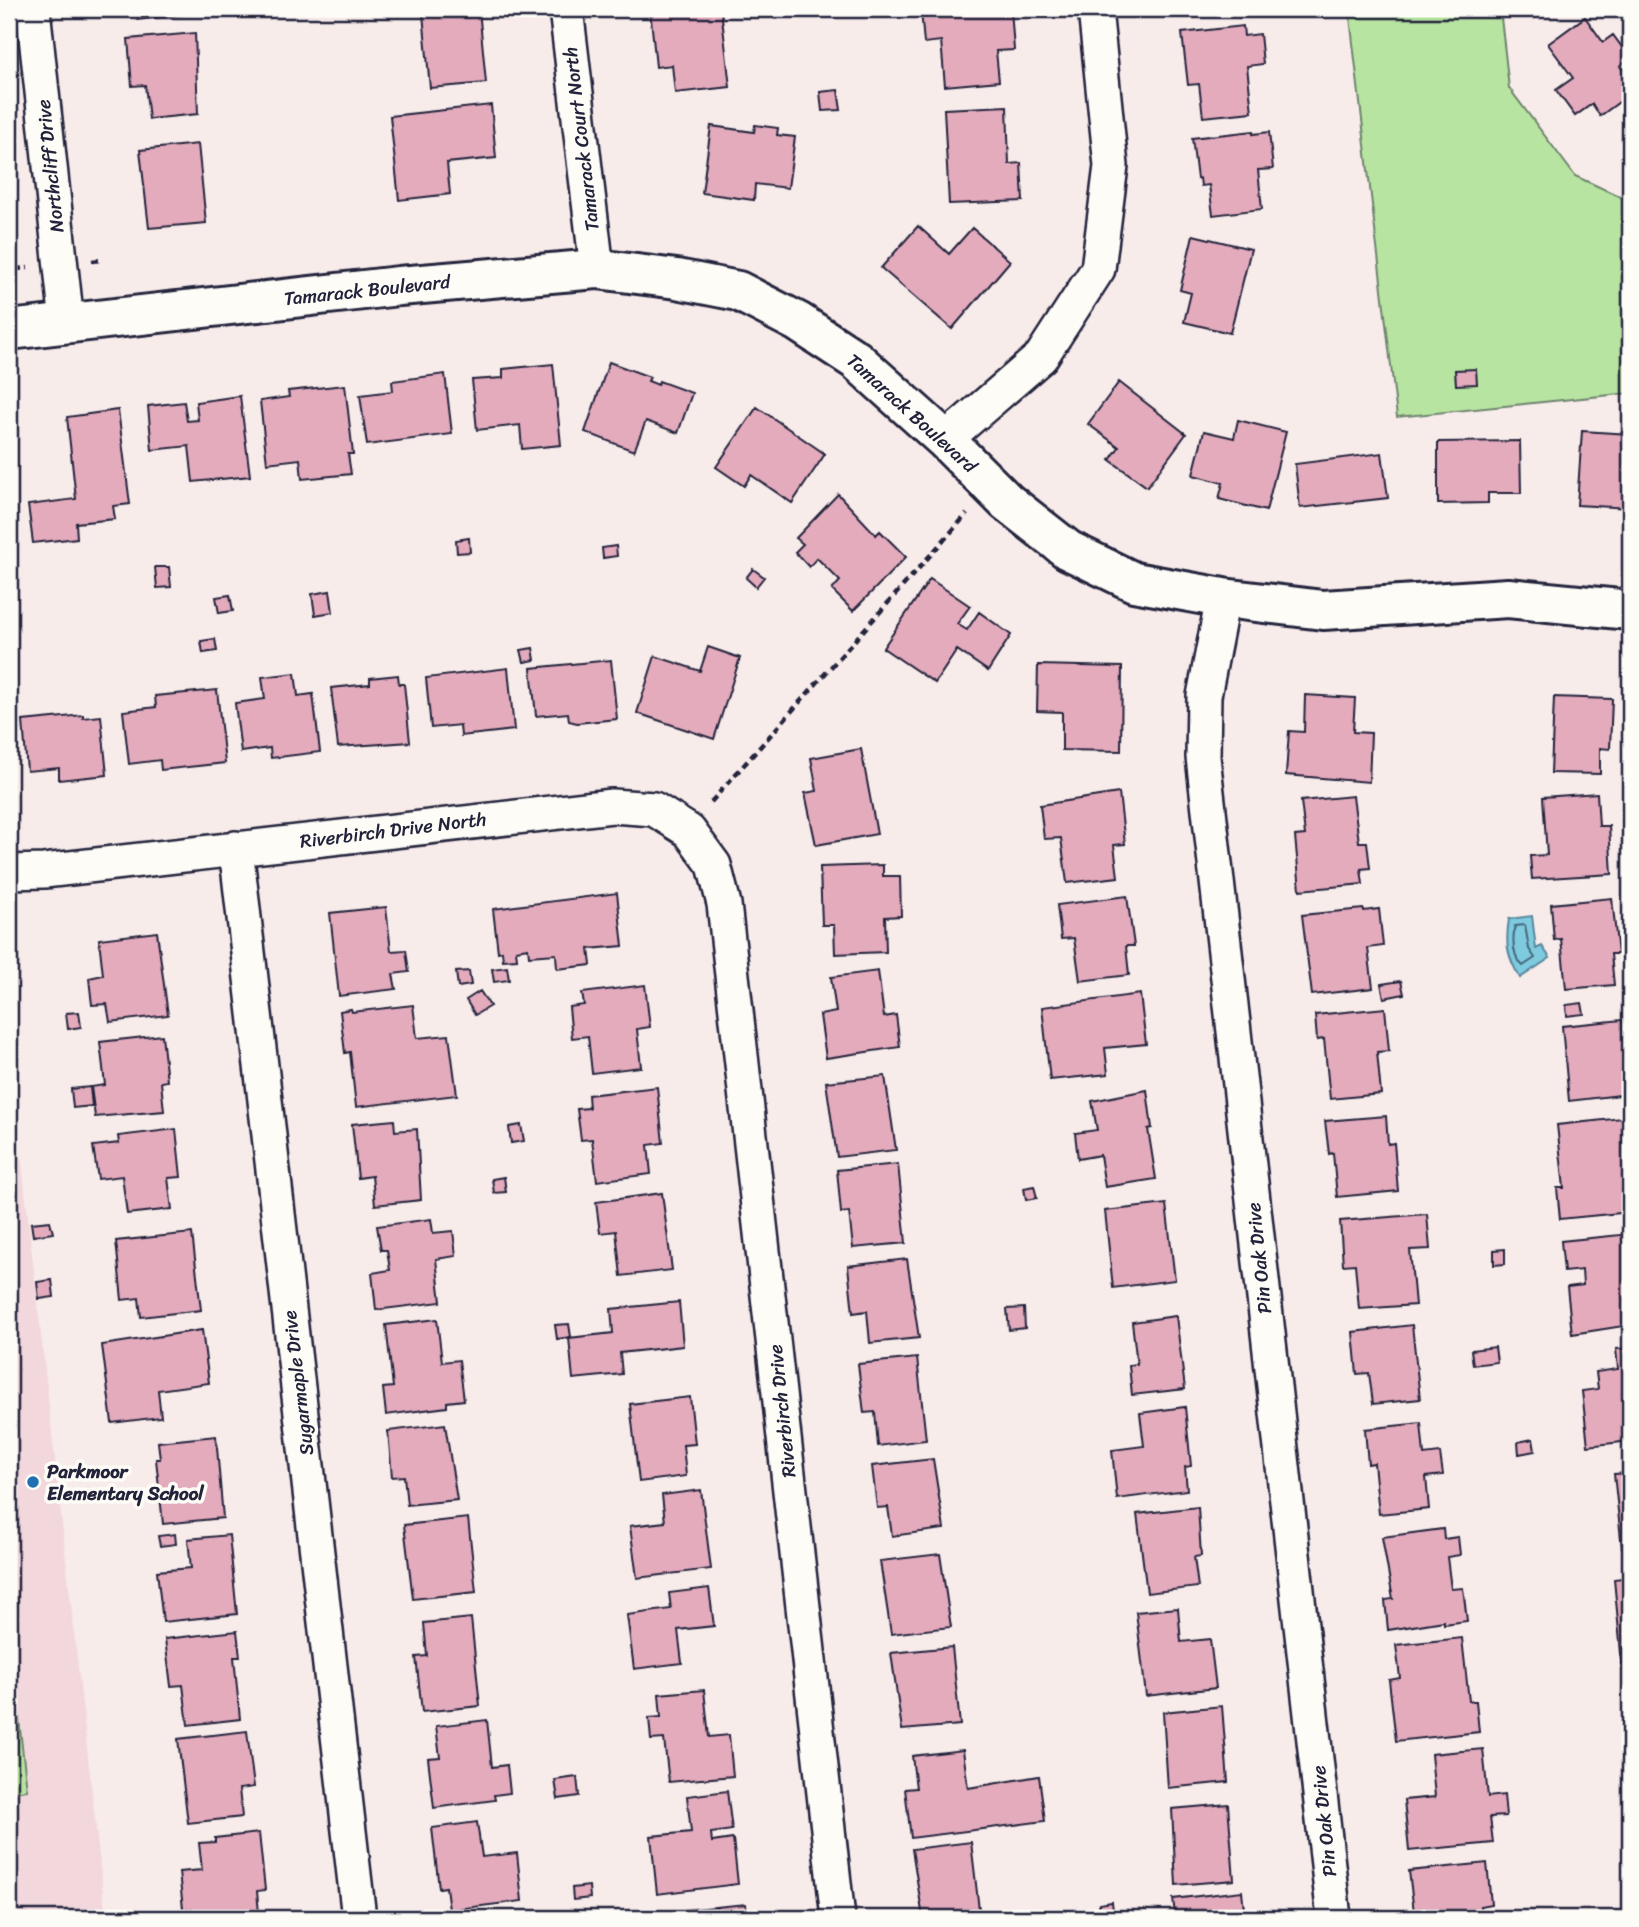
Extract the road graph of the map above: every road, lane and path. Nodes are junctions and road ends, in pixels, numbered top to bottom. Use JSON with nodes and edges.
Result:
{"nodes":[{"id":1,"x":33,"y":9,"type":"edge"},
{"id":2,"x":566,"y":9,"type":"edge"},
{"id":3,"x":1095,"y":9,"type":"edge"},
{"id":4,"x":597,"y":270,"type":"junction"},
{"id":5,"x":67,"y":323,"type":"junction"},
{"id":6,"x":9,"y":330,"type":"edge"},
{"id":7,"x":945,"y":440,"type":"junction"},
{"id":8,"x":961,"y":521,"type":"dead end"},
{"id":9,"x":1223,"y":598,"type":"junction"},
{"id":10,"x":1630,"y":610,"type":"edge"},
{"id":11,"x":710,"y":803,"type":"dead end"},
{"id":12,"x":236,"y":848,"type":"junction"},
{"id":13,"x":9,"y":872,"type":"edge"},
{"id":14,"x":724,"y":904,"type":"joint"},
{"id":15,"x":359,"y":1918,"type":"edge"},
{"id":16,"x":838,"y":1918,"type":"edge"},
{"id":17,"x":1334,"y":1918,"type":"edge"}],
"edges":[{"from":1,"to":5,"type":"street","name":"Northcliff Drive"},
{"from":2,"to":4,"type":"street","name":"Tamarack Court North"},
{"from":3,"to":7,"type":"street"},
{"from":4,"to":5,"type":"street","name":"Tamarack Boulevard"},
{"from":4,"to":7,"type":"street","name":"Tamarack Boulevard"},
{"from":5,"to":6,"type":"street","name":"Tamarack Boulevard"},
{"from":7,"to":9,"type":"street","name":"Tamarack Boulevard"},
{"from":8,"to":11,"type":"path"},
{"from":9,"to":10,"type":"street","name":"Tamarack Boulevard"},
{"from":9,"to":17,"type":"street","name":"Pin Oak Drive"},
{"from":12,"to":13,"type":"street","name":"Riverbirch Drive North"},
{"from":12,"to":14,"type":"street","name":"Riverbirch Drive North"},
{"from":12,"to":15,"type":"street","name":"Sugarmaple Drive"},
{"from":14,"to":16,"type":"street","name":"Riverbirch Drive"}]}
